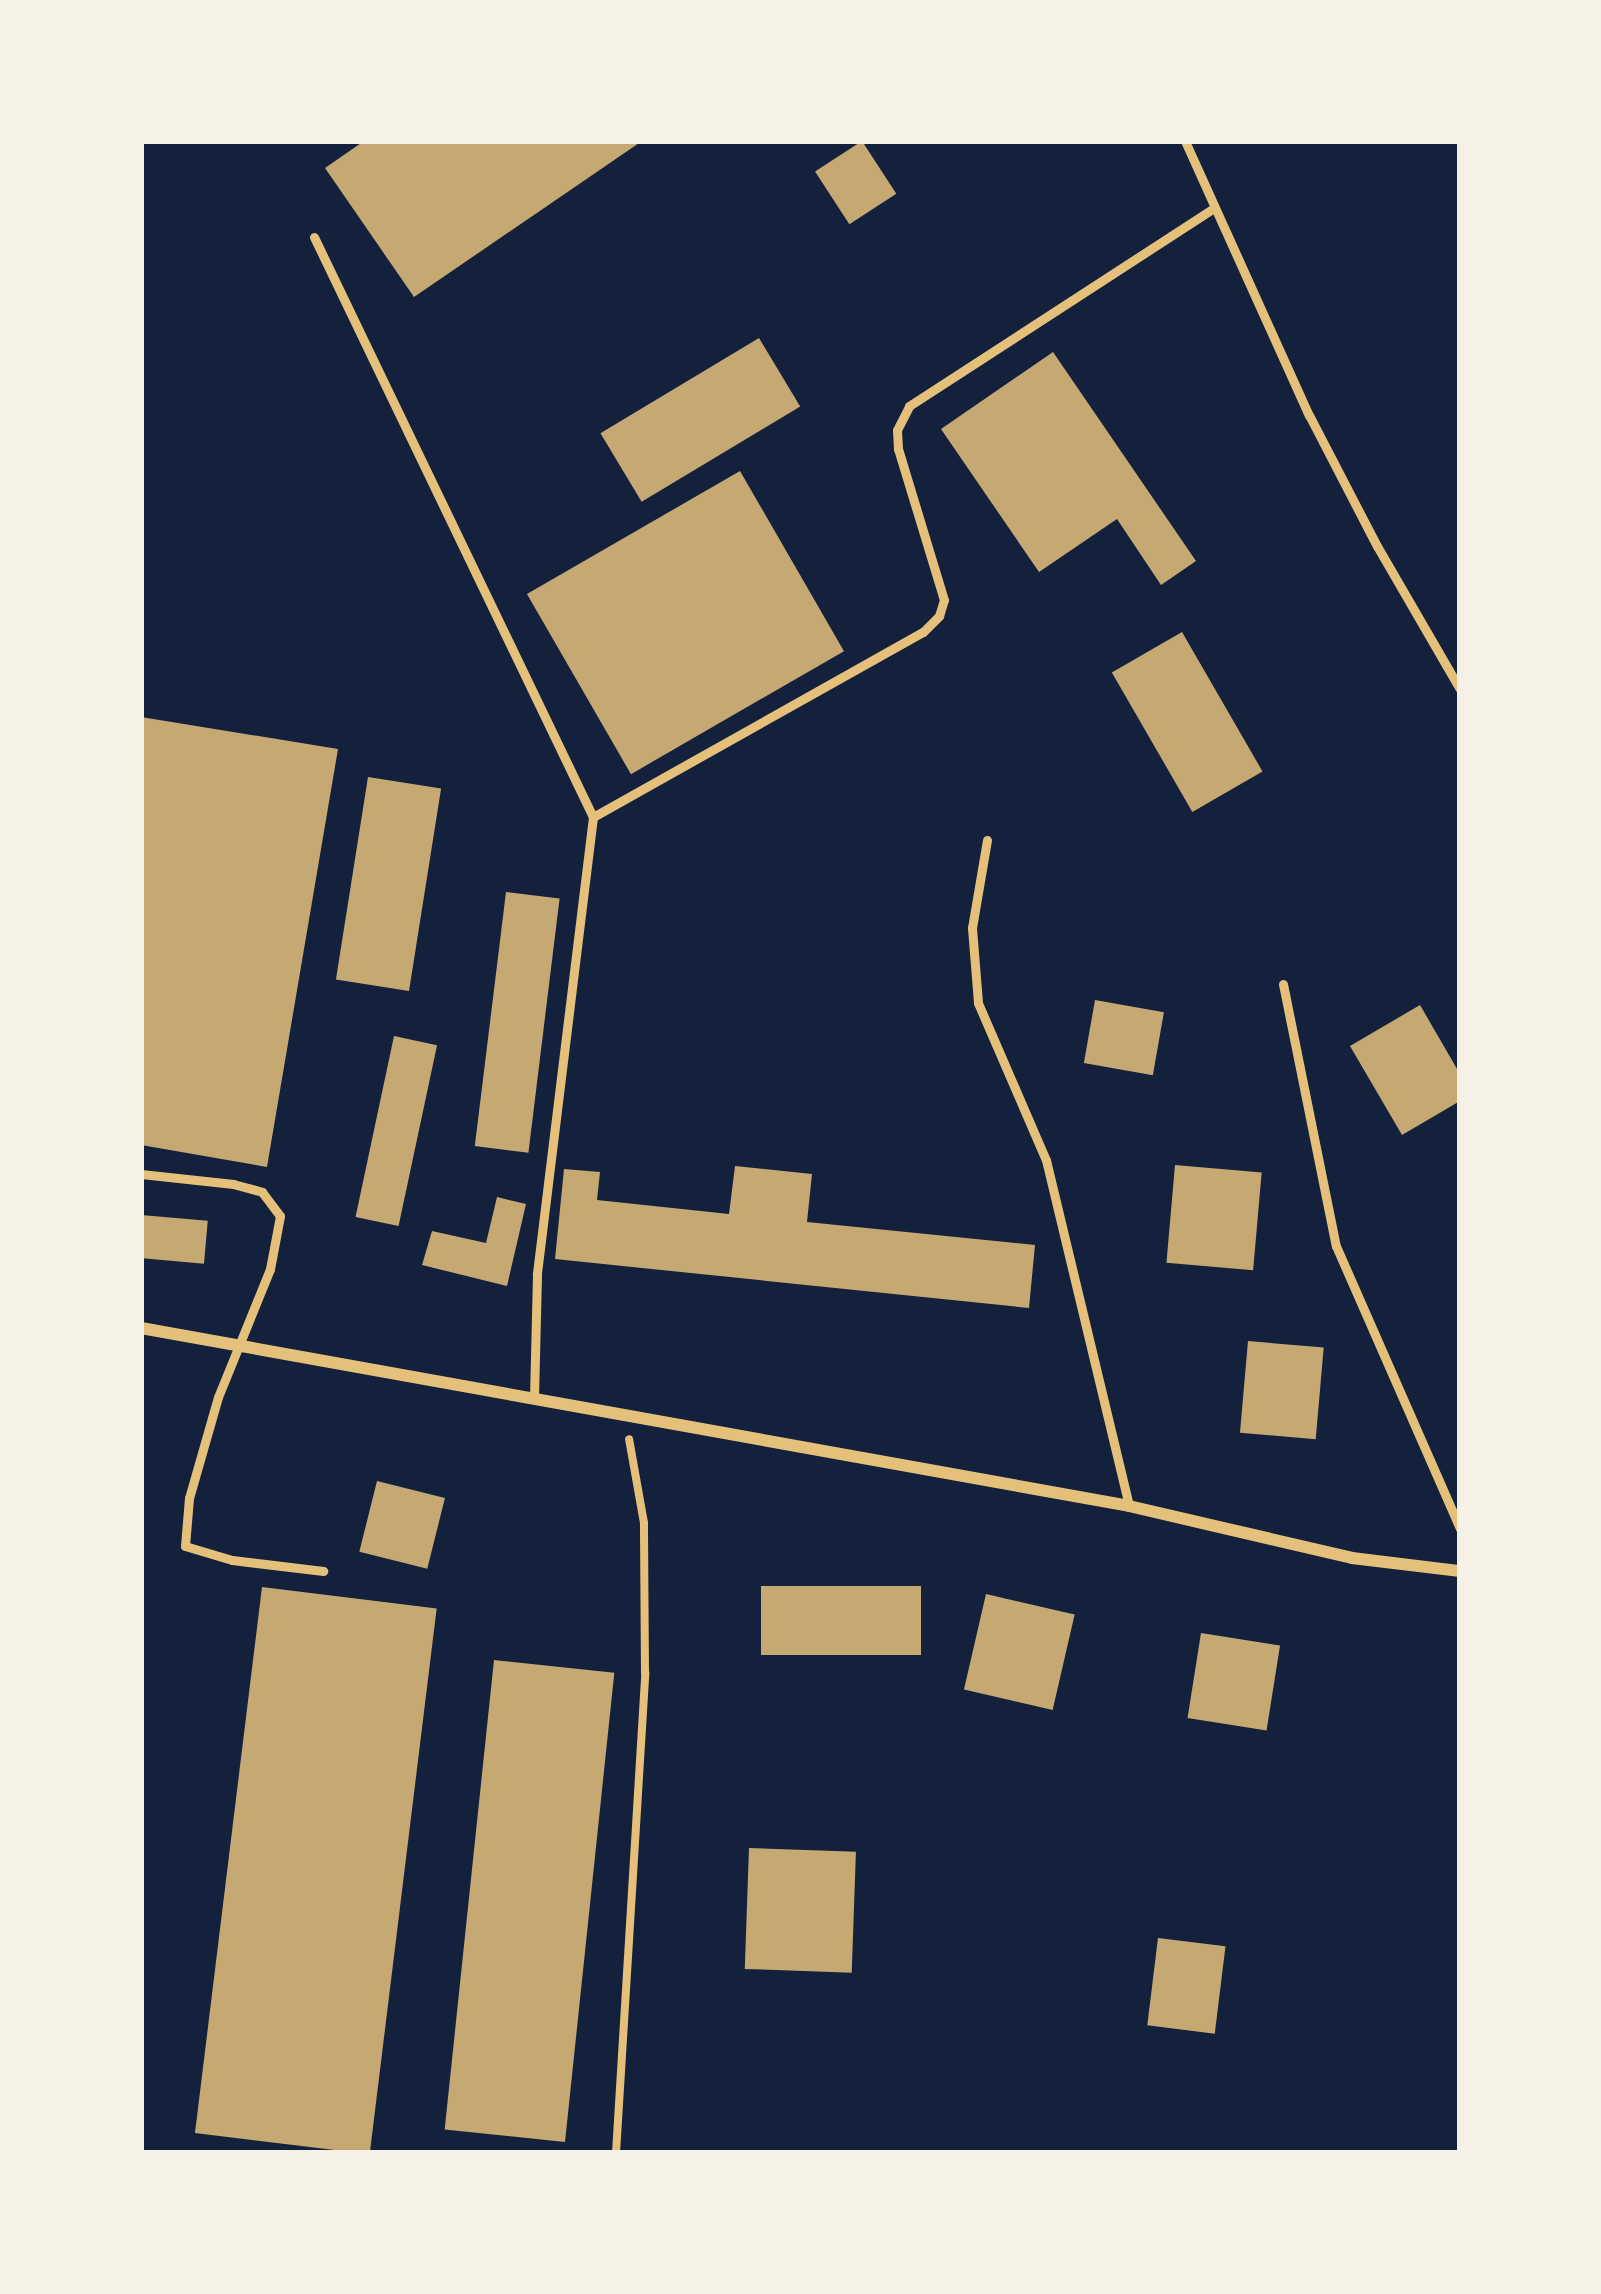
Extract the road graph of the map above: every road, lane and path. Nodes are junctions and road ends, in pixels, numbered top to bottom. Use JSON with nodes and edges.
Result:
{"nodes":[{"id":1,"x":1185,"y":141,"type":"edge"},
{"id":2,"x":1214,"y":208,"type":"junction"},
{"id":3,"x":314,"y":237,"type":"dead end"},
{"id":4,"x":1460,"y":688,"type":"edge"},
{"id":5,"x":593,"y":817,"type":"junction"},
{"id":6,"x":988,"y":840,"type":"dead end"},
{"id":7,"x":1283,"y":984,"type":"dead end"},
{"id":8,"x":141,"y":1174,"type":"edge"},
{"id":9,"x":141,"y":1328,"type":"edge"},
{"id":10,"x":236,"y":1345,"type":"junction"},
{"id":11,"x":533,"y":1397,"type":"junction"},
{"id":12,"x":625,"y":1414,"type":"junction"},
{"id":13,"x":1129,"y":1506,"type":"junction"},
{"id":14,"x":1460,"y":1529,"type":"edge"},
{"id":15,"x":323,"y":1571,"type":"dead end"},
{"id":16,"x":1460,"y":1571,"type":"edge"},
{"id":17,"x":616,"y":2153,"type":"edge"}],
"edges":[{"from":1,"to":2,"type":"lane"},
{"from":2,"to":4,"type":"lane"},
{"from":2,"to":5,"type":"lane"},
{"from":3,"to":5,"type":"lane"},
{"from":5,"to":11,"type":"lane"},
{"from":6,"to":13,"type":"lane"},
{"from":7,"to":14,"type":"lane"},
{"from":8,"to":10,"type":"lane"},
{"from":9,"to":10,"type":"street"},
{"from":10,"to":11,"type":"street"},
{"from":10,"to":15,"type":"lane"},
{"from":11,"to":12,"type":"street"},
{"from":12,"to":13,"type":"street"},
{"from":12,"to":17,"type":"path"},
{"from":13,"to":16,"type":"street"}]}
